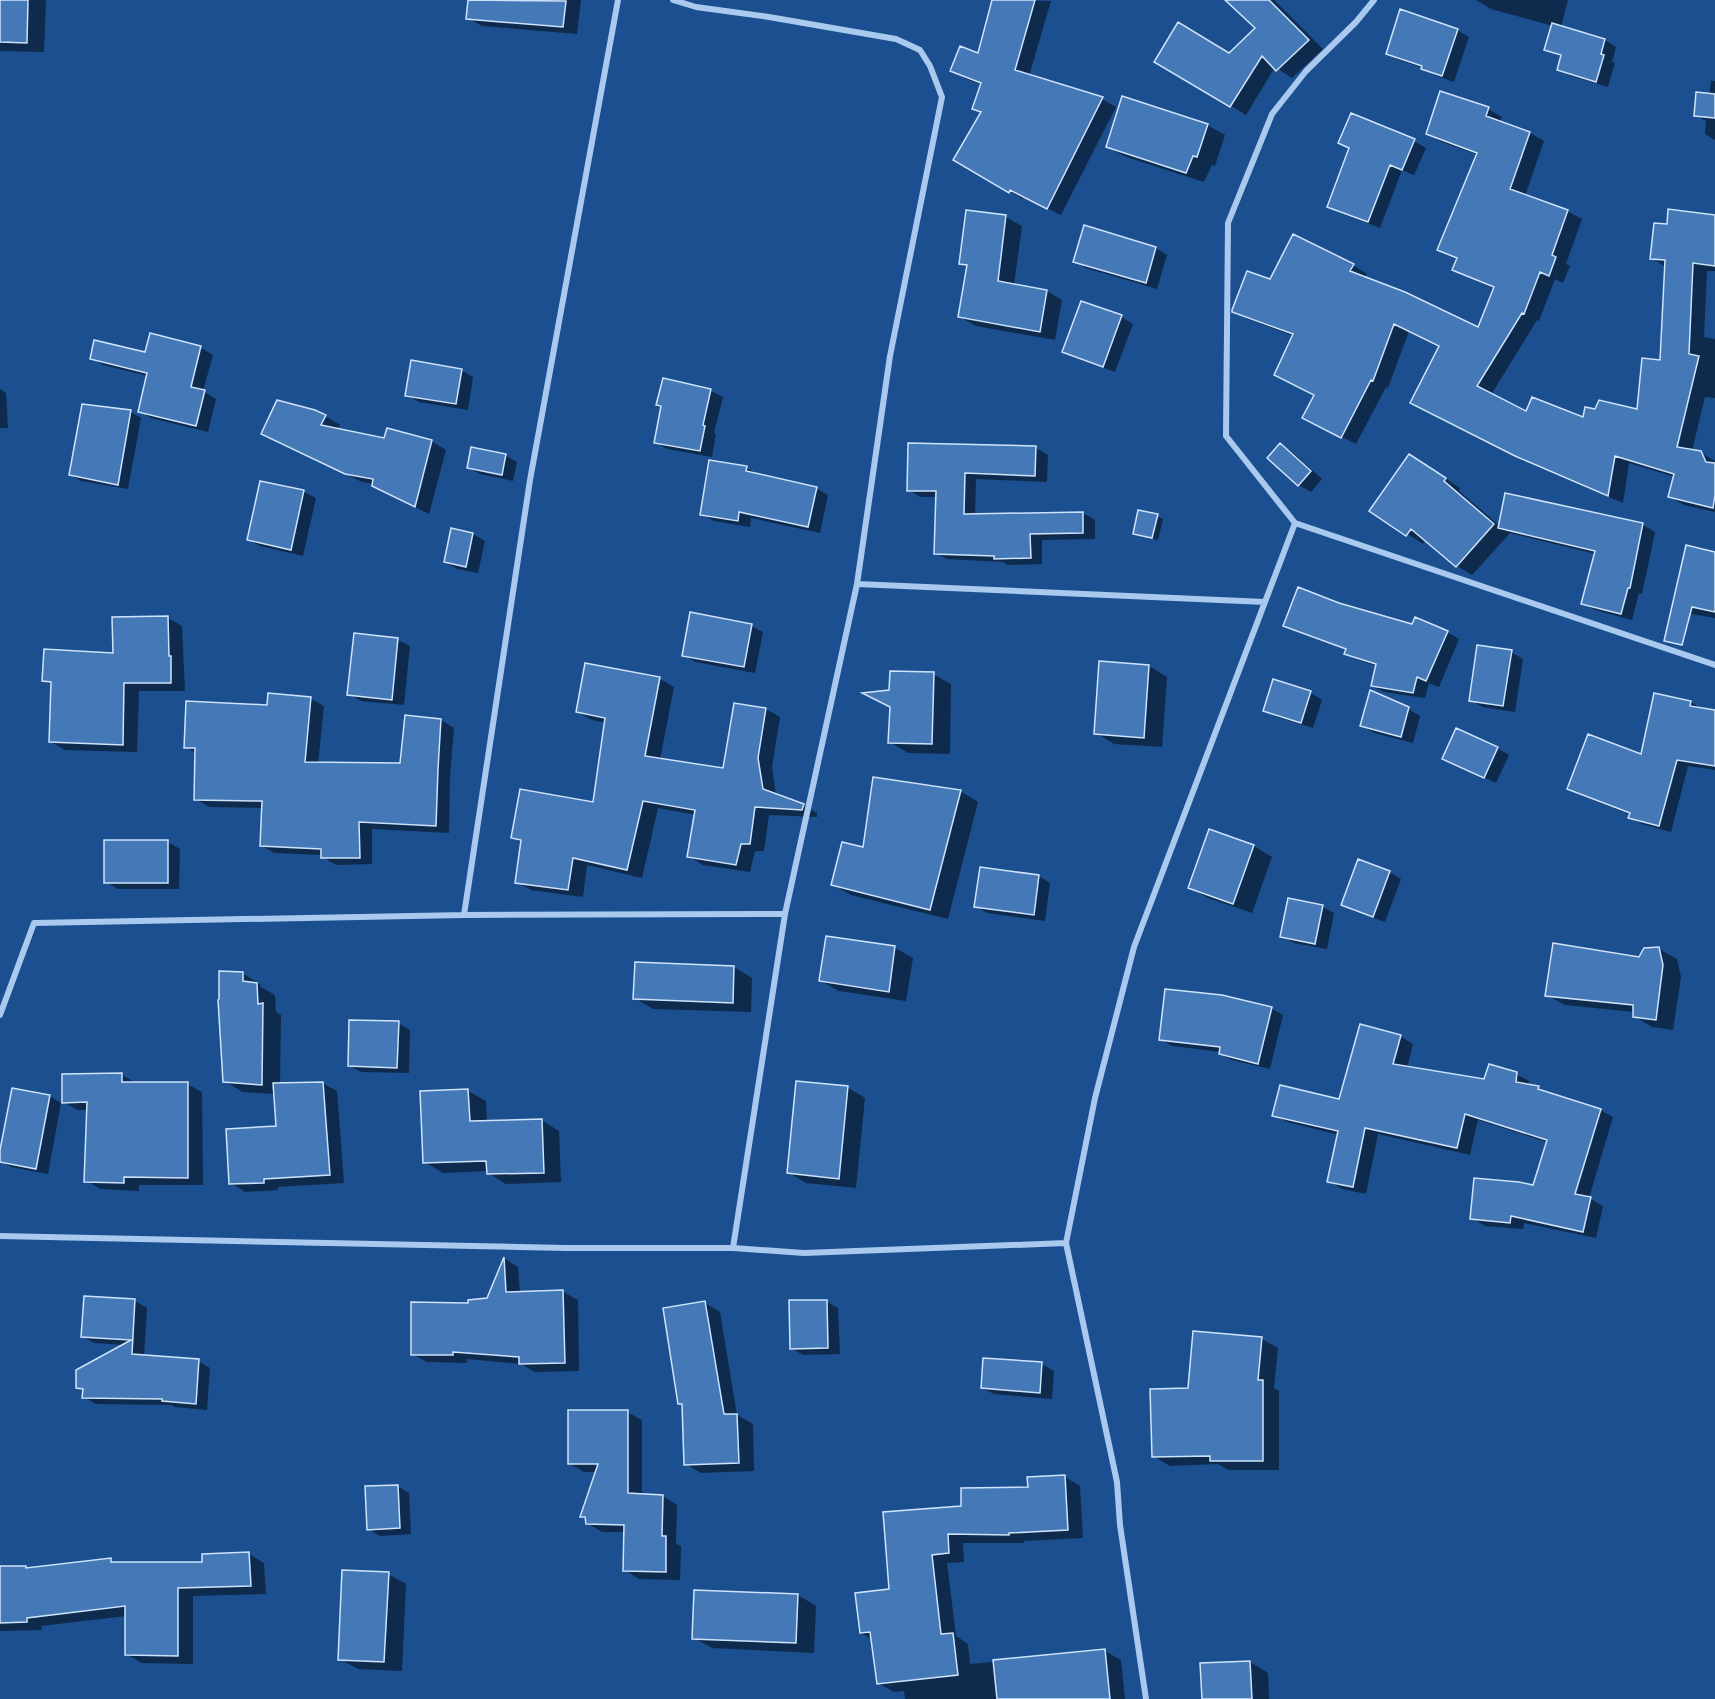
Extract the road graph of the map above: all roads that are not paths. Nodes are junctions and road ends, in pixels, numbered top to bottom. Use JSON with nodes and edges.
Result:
{"nodes":[{"id":1,"x":618,"y":0,"type":"edge"},
{"id":2,"x":673,"y":0,"type":"edge"},
{"id":3,"x":1374,"y":0,"type":"edge"},
{"id":4,"x":1294,"y":523,"type":"junction"},
{"id":5,"x":857,"y":584,"type":"junction"},
{"id":6,"x":1265,"y":602,"type":"junction"},
{"id":7,"x":1715,"y":665,"type":"edge"},
{"id":8,"x":785,"y":914,"type":"junction"},
{"id":9,"x":464,"y":915,"type":"junction"},
{"id":10,"x":0,"y":1015,"type":"edge"},
{"id":11,"x":0,"y":1236,"type":"edge"},
{"id":12,"x":1066,"y":1243,"type":"junction"},
{"id":13,"x":733,"y":1248,"type":"junction"},
{"id":14,"x":1146,"y":1699,"type":"edge"}],
"edges":[{"from":1,"to":9,"type":"street"},
{"from":2,"to":5,"type":"street"},
{"from":3,"to":4,"type":"street"},
{"from":4,"to":6,"type":"street"},
{"from":4,"to":7,"type":"street"},
{"from":5,"to":6,"type":"street"},
{"from":5,"to":8,"type":"street"},
{"from":6,"to":12,"type":"street"},
{"from":8,"to":9,"type":"street"},
{"from":8,"to":13,"type":"street"},
{"from":9,"to":10,"type":"street"},
{"from":11,"to":13,"type":"street"},
{"from":12,"to":13,"type":"street"},
{"from":12,"to":14,"type":"street"}]}
